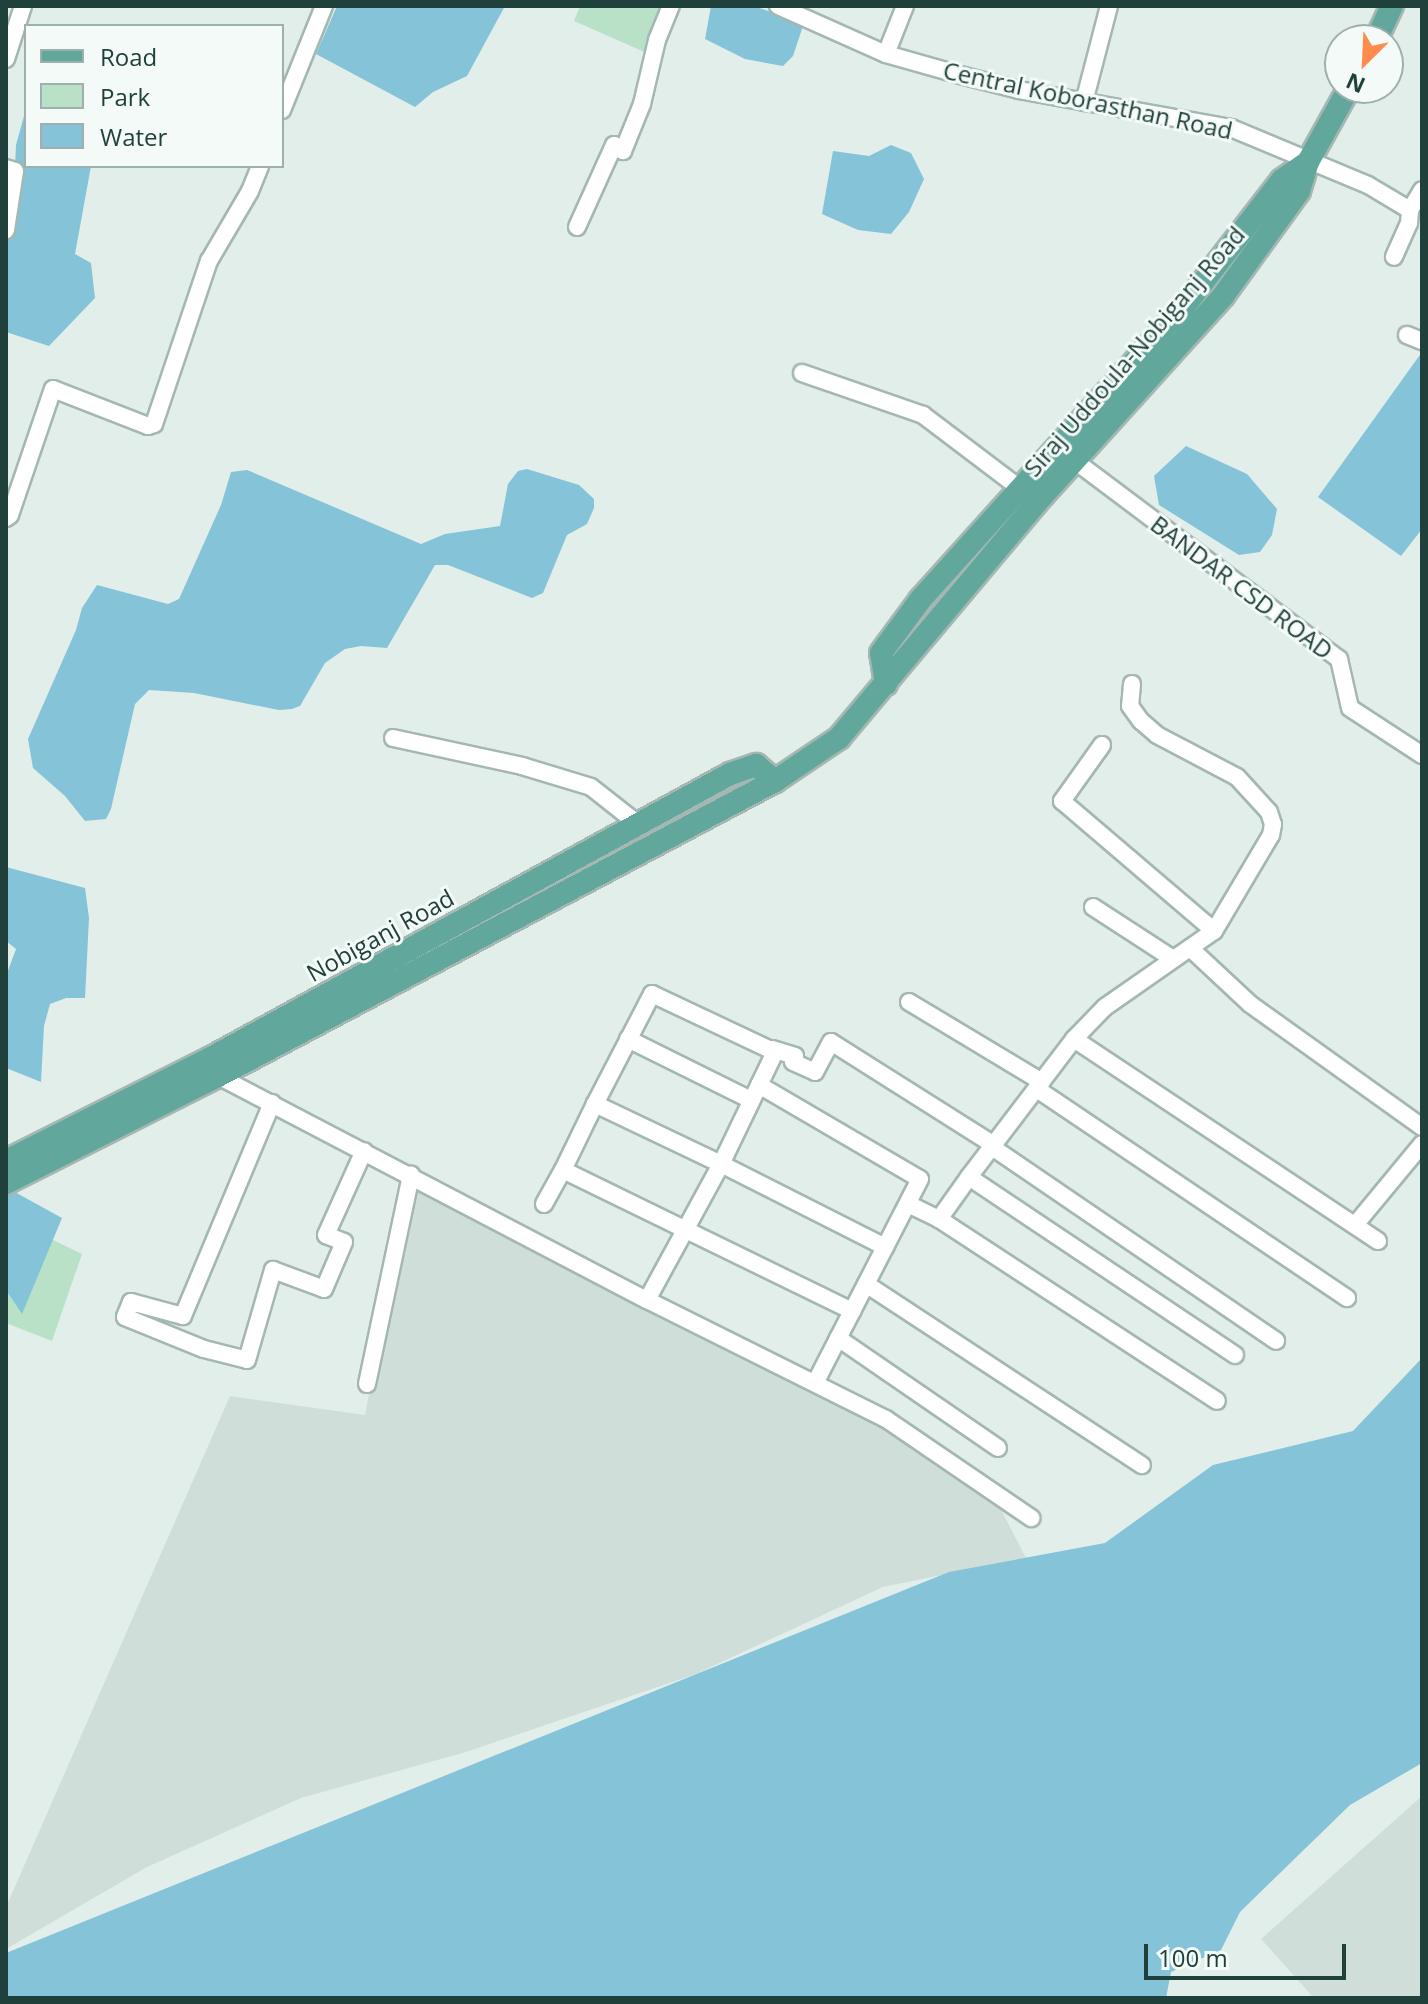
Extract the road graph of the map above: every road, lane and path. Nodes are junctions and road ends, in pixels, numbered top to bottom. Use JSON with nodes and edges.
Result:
{"nodes":[{"id":1,"x":23,"y":6,"type":"edge"},
{"id":2,"x":324,"y":6,"type":"edge"},
{"id":3,"x":671,"y":6,"type":"edge"},
{"id":4,"x":778,"y":6,"type":"edge"},
{"id":5,"x":905,"y":6,"type":"edge"},
{"id":6,"x":1109,"y":6,"type":"edge"},
{"id":7,"x":886,"y":54,"type":"junction"},
{"id":8,"x":6,"y":59,"type":"edge"},
{"id":9,"x":1084,"y":102,"type":"junction"},
{"id":10,"x":1340,"y":104,"type":"edge"},
{"id":11,"x":284,"y":105,"type":"edge"},
{"id":12,"x":1308,"y":162,"type":"junction"},
{"id":13,"x":6,"y":168,"type":"edge"},
{"id":14,"x":259,"y":168,"type":"edge"},
{"id":15,"x":1422,"y":190,"type":"edge"},
{"id":16,"x":1410,"y":210,"type":"junction"},
{"id":17,"x":577,"y":227,"type":"dead end"},
{"id":18,"x":6,"y":230,"type":"edge"},
{"id":19,"x":1394,"y":257,"type":"dead end"},
{"id":20,"x":802,"y":373,"type":"dead end"},
{"id":21,"x":1075,"y":461,"type":"junction"},
{"id":22,"x":1021,"y":489,"type":"junction"},
{"id":23,"x":6,"y":518,"type":"edge"},
{"id":24,"x":967,"y":550,"type":"junction"},
{"id":25,"x":985,"y":565,"type":"junction"},
{"id":26,"x":886,"y":684,"type":"junction"},
{"id":27,"x":1132,"y":684,"type":"dead end"},
{"id":28,"x":393,"y":738,"type":"dead end"},
{"id":29,"x":1102,"y":745,"type":"dead end"},
{"id":30,"x":1422,"y":755,"type":"edge"},
{"id":31,"x":775,"y":781,"type":"junction"},
{"id":32,"x":638,"y":824,"type":"junction"},
{"id":33,"x":1093,"y":907,"type":"dead end"},
{"id":34,"x":1214,"y":931,"type":"junction"},
{"id":35,"x":1190,"y":948,"type":"junction"},
{"id":36,"x":1173,"y":959,"type":"junction"},
{"id":37,"x":909,"y":1002,"type":"dead end"},
{"id":38,"x":628,"y":1039,"type":"junction"},
{"id":39,"x":1074,"y":1039,"type":"junction"},
{"id":40,"x":772,"y":1049,"type":"junction"},
{"id":41,"x":213,"y":1068,"type":"junction"},
{"id":42,"x":1039,"y":1086,"type":"junction"},
{"id":43,"x":755,"y":1092,"type":"junction"},
{"id":44,"x":272,"y":1103,"type":"junction"},
{"id":45,"x":595,"y":1104,"type":"junction"},
{"id":46,"x":1422,"y":1127,"type":"edge"},
{"id":47,"x":1422,"y":1144,"type":"edge"},
{"id":48,"x":993,"y":1146,"type":"junction"},
{"id":49,"x":364,"y":1151,"type":"junction"},
{"id":50,"x":6,"y":1161,"type":"edge"},
{"id":51,"x":721,"y":1164,"type":"junction"},
{"id":52,"x":563,"y":1170,"type":"junction"},
{"id":53,"x":411,"y":1175,"type":"junction"},
{"id":54,"x":969,"y":1177,"type":"junction"},
{"id":55,"x":6,"y":1183,"type":"edge"},
{"id":56,"x":544,"y":1204,"type":"dead end"},
{"id":57,"x":908,"y":1204,"type":"junction"},
{"id":58,"x":939,"y":1219,"type":"junction"},
{"id":59,"x":1355,"y":1225,"type":"junction"},
{"id":60,"x":686,"y":1229,"type":"junction"},
{"id":61,"x":1378,"y":1241,"type":"dead end"},
{"id":62,"x":885,"y":1247,"type":"junction"},
{"id":63,"x":866,"y":1284,"type":"junction"},
{"id":64,"x":1347,"y":1298,"type":"dead end"},
{"id":65,"x":647,"y":1300,"type":"junction"},
{"id":66,"x":852,"y":1311,"type":"junction"},
{"id":67,"x":838,"y":1338,"type":"junction"},
{"id":68,"x":1276,"y":1341,"type":"dead end"},
{"id":69,"x":1235,"y":1355,"type":"dead end"},
{"id":70,"x":815,"y":1383,"type":"junction"},
{"id":71,"x":367,"y":1384,"type":"dead end"},
{"id":72,"x":1217,"y":1401,"type":"dead end"},
{"id":73,"x":998,"y":1448,"type":"dead end"},
{"id":74,"x":1142,"y":1465,"type":"dead end"},
{"id":75,"x":1031,"y":1518,"type":"dead end"}],
"edges":[{"from":1,"to":8,"type":"street"},
{"from":2,"to":11,"type":"street"},
{"from":3,"to":17,"type":"street"},
{"from":4,"to":7,"type":"street","name":"Central Koborasthan Road"},
{"from":5,"to":7,"type":"street"},
{"from":6,"to":9,"type":"street"},
{"from":7,"to":9,"type":"street","name":"Central Koborasthan Road"},
{"from":9,"to":12,"type":"street","name":"Central Koborasthan Road"},
{"from":10,"to":12,"type":"main road","name":"Siraj Uddoula-Nobiganj Road"},
{"from":12,"to":16,"type":"street","name":"Central Koborasthan Road"},
{"from":12,"to":21,"type":"main road","name":"Siraj Uddoula-Nobiganj Road"},
{"from":12,"to":22,"type":"main road","name":"Siraj Uddoula-Nobiganj Road"},
{"from":13,"to":18,"type":"street"},
{"from":14,"to":23,"type":"street"},
{"from":15,"to":16,"type":"street"},
{"from":16,"to":19,"type":"street"},
{"from":20,"to":22,"type":"street"},
{"from":21,"to":25,"type":"main road","name":"Siraj Uddoula-Nobiganj Road"},
{"from":21,"to":30,"type":"street","name":"BANDAR CSD ROAD"},
{"from":22,"to":24,"type":"main road","name":"Siraj Uddoula-Nobiganj Road"},
{"from":24,"to":25,"type":"main road"},
{"from":24,"to":26,"type":"main road"},
{"from":25,"to":26,"type":"main road","name":"Nobiganj Road"},
{"from":26,"to":31,"type":"main road","name":"Nobiganj Road"},
{"from":27,"to":34,"type":"street"},
{"from":28,"to":32,"type":"street"},
{"from":29,"to":34,"type":"street"},
{"from":31,"to":32,"type":"main road","name":"Nobiganj Road"},
{"from":31,"to":41,"type":"main road","name":"Nobiganj Road"},
{"from":32,"to":41,"type":"main road","name":"Nobiganj Road"},
{"from":33,"to":36,"type":"street"},
{"from":34,"to":35,"type":"street"},
{"from":35,"to":36,"type":"street"},
{"from":35,"to":46,"type":"street"},
{"from":36,"to":39,"type":"street"},
{"from":37,"to":42,"type":"street"},
{"from":38,"to":40,"type":"street"},
{"from":38,"to":43,"type":"street"},
{"from":38,"to":45,"type":"street"},
{"from":39,"to":42,"type":"street"},
{"from":39,"to":59,"type":"street"},
{"from":40,"to":43,"type":"street"},
{"from":40,"to":48,"type":"street"},
{"from":41,"to":44,"type":"street"},
{"from":41,"to":50,"type":"main road","name":"Nobiganj Road"},
{"from":41,"to":55,"type":"main road","name":"Nobiganj Road"},
{"from":42,"to":48,"type":"street"},
{"from":42,"to":64,"type":"street"},
{"from":43,"to":51,"type":"street"},
{"from":43,"to":57,"type":"street"},
{"from":44,"to":49,"type":"street"},
{"from":44,"to":49,"type":"street"},
{"from":45,"to":51,"type":"street"},
{"from":45,"to":52,"type":"street"},
{"from":47,"to":59,"type":"street"},
{"from":48,"to":54,"type":"street"},
{"from":48,"to":68,"type":"street"},
{"from":49,"to":53,"type":"street"},
{"from":51,"to":60,"type":"street"},
{"from":51,"to":62,"type":"street"},
{"from":52,"to":56,"type":"street"},
{"from":52,"to":60,"type":"street"},
{"from":53,"to":65,"type":"street"},
{"from":53,"to":71,"type":"street"},
{"from":54,"to":58,"type":"street"},
{"from":54,"to":69,"type":"street"},
{"from":57,"to":58,"type":"street"},
{"from":57,"to":62,"type":"street"},
{"from":58,"to":72,"type":"street"},
{"from":59,"to":61,"type":"street"},
{"from":60,"to":65,"type":"street"},
{"from":60,"to":66,"type":"street"},
{"from":62,"to":63,"type":"street"},
{"from":63,"to":66,"type":"street"},
{"from":63,"to":74,"type":"street"},
{"from":65,"to":70,"type":"street"},
{"from":66,"to":67,"type":"street"},
{"from":67,"to":70,"type":"street"},
{"from":67,"to":73,"type":"street"},
{"from":70,"to":75,"type":"street"}]}
